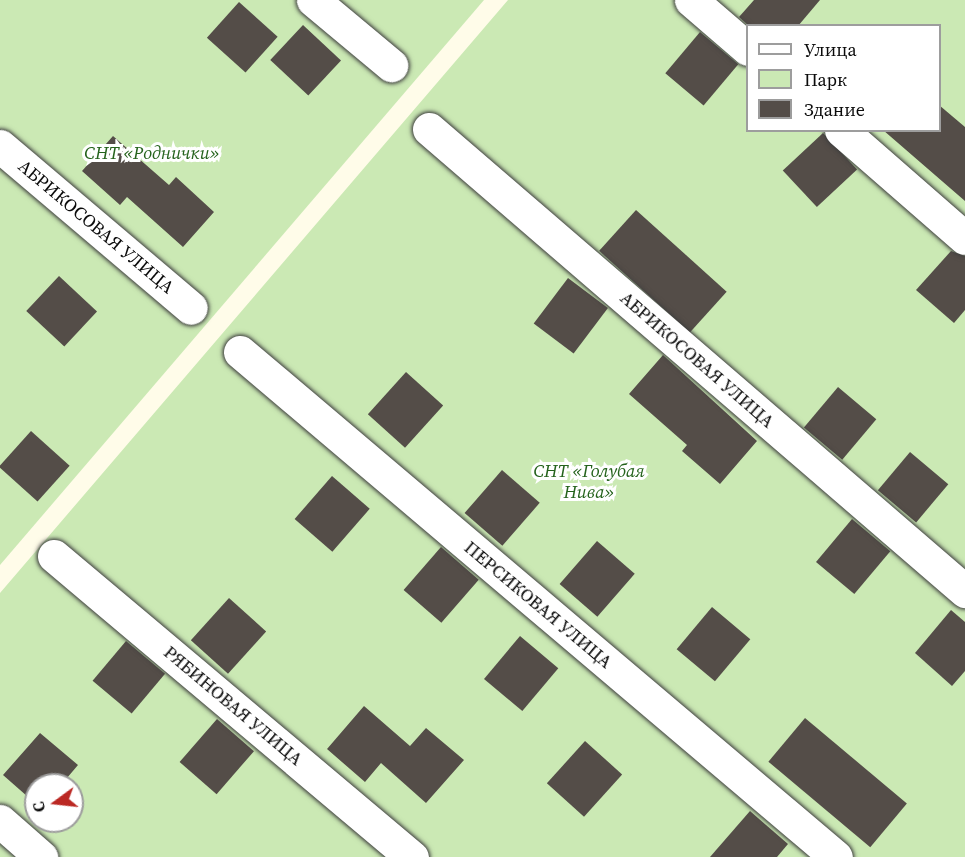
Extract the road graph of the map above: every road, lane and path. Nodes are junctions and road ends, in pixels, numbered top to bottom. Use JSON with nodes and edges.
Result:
{"nodes":[{"id":1,"x":313,"y":0,"type":"edge"},
{"id":2,"x":691,"y":0,"type":"edge"},
{"id":3,"x":746,"y":48,"type":"edge"},
{"id":4,"x":390,"y":65,"type":"dead end"},
{"id":5,"x":429,"y":129,"type":"dead end"},
{"id":6,"x":843,"y":132,"type":"edge"},
{"id":7,"x":0,"y":146,"type":"edge"},
{"id":8,"x":965,"y":238,"type":"edge"},
{"id":9,"x":191,"y":308,"type":"dead end"},
{"id":10,"x":240,"y":352,"type":"dead end"},
{"id":11,"x":54,"y":556,"type":"dead end"},
{"id":12,"x":965,"y":591,"type":"edge"},
{"id":13,"x":0,"y":821,"type":"edge"},
{"id":14,"x":41,"y":857,"type":"edge"},
{"id":15,"x":412,"y":857,"type":"edge"},
{"id":16,"x":836,"y":857,"type":"edge"}],
"edges":[{"from":1,"to":4,"type":"street"},
{"from":2,"to":3,"type":"street"},
{"from":5,"to":12,"type":"street","name":"АБРИКОСОВАЯ УЛИЦА"},
{"from":6,"to":8,"type":"street"},
{"from":7,"to":9,"type":"street","name":"АБРИКОСОВАЯ УЛИЦА"},
{"from":10,"to":16,"type":"street","name":"ПЕРСИКОВАЯ УЛИЦА"},
{"from":11,"to":15,"type":"street","name":"РЯБИНОВАЯ УЛИЦА"},
{"from":13,"to":14,"type":"street"}]}
